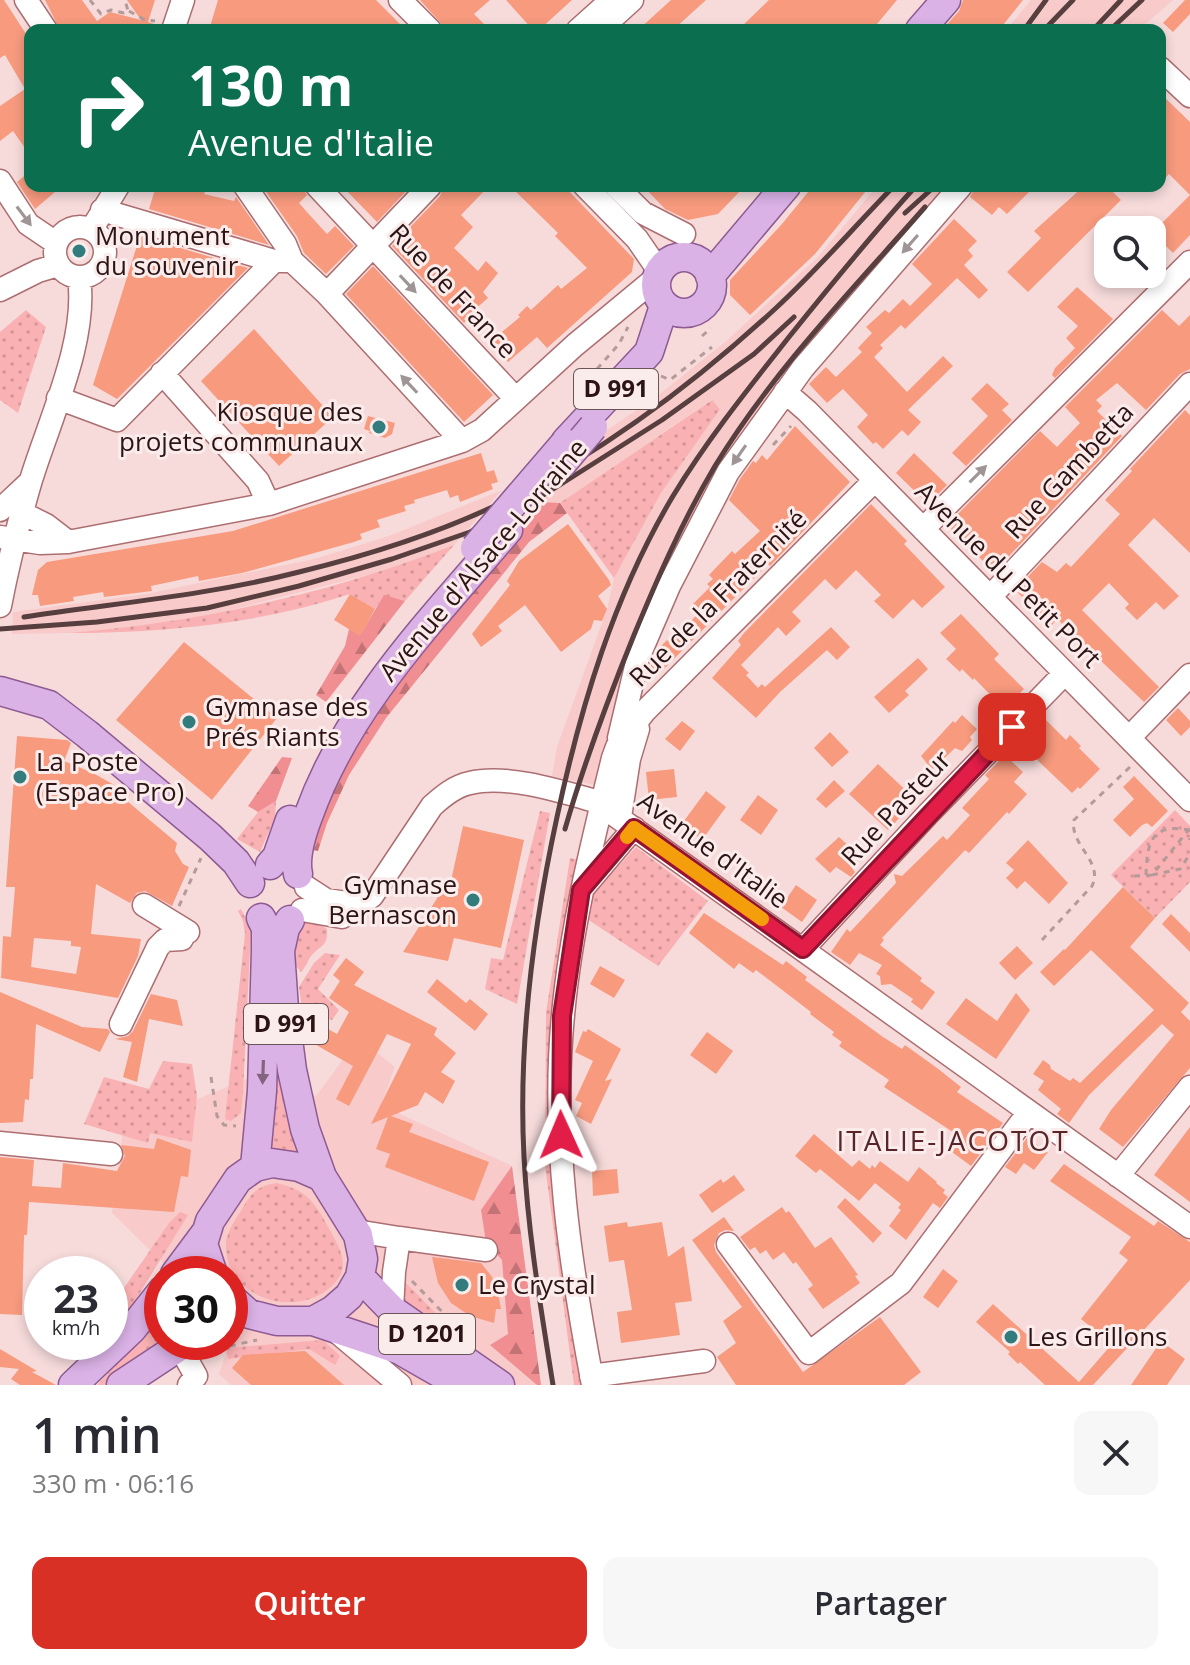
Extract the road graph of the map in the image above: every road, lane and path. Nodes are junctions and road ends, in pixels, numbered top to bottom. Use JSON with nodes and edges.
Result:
{"nodes":[{"id":1,"x":26,"y":0,"type":"edge"},
{"id":2,"x":90,"y":0,"type":"edge"},
{"id":3,"x":125,"y":0,"type":"edge"},
{"id":4,"x":183,"y":0,"type":"edge"},
{"id":5,"x":400,"y":0,"type":"edge"},
{"id":6,"x":611,"y":0,"type":"edge"},
{"id":7,"x":632,"y":0,"type":"edge"},
{"id":8,"x":928,"y":0,"type":"edge"},
{"id":9,"x":946,"y":0,"type":"edge"},
{"id":10,"x":128,"y":11,"type":"junction"},
{"id":11,"x":42,"y":24,"type":"edge"},
{"id":12,"x":162,"y":24,"type":"edge"},
{"id":13,"x":175,"y":24,"type":"edge"},
{"id":14,"x":424,"y":24,"type":"edge"},
{"id":15,"x":585,"y":24,"type":"edge"},
{"id":16,"x":606,"y":24,"type":"edge"},
{"id":17,"x":907,"y":24,"type":"edge"},
{"id":18,"x":925,"y":24,"type":"edge"},
{"id":19,"x":1166,"y":74,"type":"edge"},
{"id":20,"x":1190,"y":96,"type":"edge"},
{"id":21,"x":0,"y":181,"type":"edge"},
{"id":22,"x":114,"y":192,"type":"edge"},
{"id":23,"x":249,"y":192,"type":"edge"},
{"id":24,"x":323,"y":192,"type":"edge"},
{"id":25,"x":424,"y":192,"type":"edge"},
{"id":26,"x":592,"y":192,"type":"edge"},
{"id":27,"x":619,"y":192,"type":"edge"},
{"id":28,"x":763,"y":192,"type":"edge"},
{"id":29,"x":780,"y":192,"type":"edge"},
{"id":30,"x":956,"y":192,"type":"edge"},
{"id":31,"x":97,"y":220,"type":"junction"},
{"id":32,"x":635,"y":227,"type":"junction"},
{"id":33,"x":373,"y":246,"type":"junction"},
{"id":34,"x":57,"y":254,"type":"junction"},
{"id":35,"x":283,"y":261,"type":"junction"},
{"id":36,"x":1190,"y":262,"type":"edge"},
{"id":37,"x":79,"y":277,"type":"junction"},
{"id":38,"x":682,"y":287,"type":"junction"},
{"id":39,"x":0,"y":290,"type":"edge"},
{"id":40,"x":327,"y":294,"type":"junction"},
{"id":41,"x":619,"y":344,"type":"dead end"},
{"id":42,"x":712,"y":347,"type":"dead end"},
{"id":43,"x":597,"y":369,"type":"dead end"},
{"id":44,"x":162,"y":373,"type":"junction"},
{"id":45,"x":661,"y":376,"type":"dead end"},
{"id":46,"x":1190,"y":384,"type":"edge"},
{"id":47,"x":785,"y":392,"type":"junction"},
{"id":48,"x":58,"y":398,"type":"junction"},
{"id":49,"x":516,"y":399,"type":"junction"},
{"id":50,"x":464,"y":440,"type":"junction"},
{"id":51,"x":875,"y":480,"type":"junction"},
{"id":52,"x":268,"y":503,"type":"junction"},
{"id":53,"x":11,"y":524,"type":"edge"},
{"id":54,"x":923,"y":529,"type":"junction"},
{"id":55,"x":1,"y":594,"type":"edge"},
{"id":56,"x":990,"y":597,"type":"junction"},
{"id":57,"x":1065,"y":673,"type":"junction"},
{"id":58,"x":1190,"y":675,"type":"edge"},
{"id":59,"x":0,"y":691,"type":"edge"},
{"id":60,"x":644,"y":712,"type":"junction"},
{"id":61,"x":1136,"y":745,"type":"junction"},
{"id":62,"x":617,"y":747,"type":"junction"},
{"id":63,"x":1190,"y":800,"type":"edge"},
{"id":64,"x":619,"y":817,"type":"junction"},
{"id":65,"x":1189,"y":829,"type":"edge"},
{"id":66,"x":210,"y":837,"type":"junction"},
{"id":67,"x":1190,"y":840,"type":"edge"},
{"id":68,"x":1190,"y":854,"type":"edge"},
{"id":69,"x":262,"y":872,"type":"junction"},
{"id":70,"x":1146,"y":875,"type":"junction"},
{"id":71,"x":1152,"y":875,"type":"junction"},
{"id":72,"x":1134,"y":876,"type":"dead end"},
{"id":73,"x":581,"y":890,"type":"junction"},
{"id":74,"x":299,"y":898,"type":"junction"},
{"id":75,"x":144,"y":905,"type":"dead end"},
{"id":76,"x":261,"y":918,"type":"junction"},
{"id":77,"x":180,"y":931,"type":"junction"},
{"id":78,"x":1042,"y":940,"type":"dead end"},
{"id":79,"x":803,"y":949,"type":"junction"},
{"id":80,"x":121,"y":1024,"type":"dead end"},
{"id":81,"x":211,"y":1077,"type":"dead end"},
{"id":82,"x":1190,"y":1087,"type":"edge"},
{"id":83,"x":1029,"y":1112,"type":"junction"},
{"id":84,"x":224,"y":1125,"type":"dead end"},
{"id":85,"x":0,"y":1143,"type":"edge"},
{"id":86,"x":111,"y":1154,"type":"dead end"},
{"id":87,"x":255,"y":1167,"type":"junction"},
{"id":88,"x":1118,"y":1176,"type":"junction"},
{"id":89,"x":322,"y":1177,"type":"junction"},
{"id":90,"x":1190,"y":1227,"type":"edge"},
{"id":91,"x":356,"y":1231,"type":"junction"},
{"id":92,"x":205,"y":1238,"type":"junction"},
{"id":93,"x":399,"y":1238,"type":"junction"},
{"id":94,"x":728,"y":1244,"type":"dead end"},
{"id":95,"x":486,"y":1250,"type":"dead end"},
{"id":96,"x":190,"y":1256,"type":"edge"},
{"id":97,"x":194,"y":1256,"type":"edge"},
{"id":98,"x":209,"y":1256,"type":"edge"},
{"id":99,"x":360,"y":1277,"type":"junction"},
{"id":100,"x":392,"y":1310,"type":"junction"},
{"id":101,"x":248,"y":1313,"type":"edge"},
{"id":102,"x":144,"y":1314,"type":"edge"},
{"id":103,"x":321,"y":1323,"type":"junction"},
{"id":104,"x":144,"y":1325,"type":"edge"},
{"id":105,"x":158,"y":1360,"type":"edge"},
{"id":106,"x":189,"y":1360,"type":"edge"},
{"id":107,"x":704,"y":1361,"type":"dead end"},
{"id":108,"x":592,"y":1380,"type":"edge"},
{"id":109,"x":73,"y":1385,"type":"edge"},
{"id":110,"x":84,"y":1385,"type":"edge"},
{"id":111,"x":121,"y":1385,"type":"edge"},
{"id":112,"x":189,"y":1385,"type":"edge"},
{"id":113,"x":400,"y":1385,"type":"edge"},
{"id":114,"x":461,"y":1385,"type":"edge"},
{"id":115,"x":500,"y":1385,"type":"edge"}],
"edges":[{"from":1,"to":11,"type":"street"},
{"from":2,"to":10,"type":"path"},
{"from":3,"to":10,"type":"path"},
{"from":4,"to":13,"type":"street"},
{"from":5,"to":14,"type":"street"},
{"from":6,"to":15,"type":"street"},
{"from":7,"to":16,"type":"street"},
{"from":8,"to":17,"type":"main road"},
{"from":9,"to":18,"type":"main road"},
{"from":10,"to":12,"type":"path"},
{"from":19,"to":20,"type":"street"},
{"from":21,"to":34,"type":"street","one_way":true},
{"from":22,"to":31,"type":"street"},
{"from":23,"to":35,"type":"street"},
{"from":24,"to":33,"type":"street","name":"Rue de France"},
{"from":25,"to":33,"type":"street"},
{"from":26,"to":32,"type":"street"},
{"from":27,"to":32,"type":"street"},
{"from":28,"to":38,"type":"main road","number":"D 991"},
{"from":29,"to":38,"type":"main road","number":"D 991"},
{"from":30,"to":47,"type":"street","one_way":true},
{"from":31,"to":34,"type":"street"},
{"from":31,"to":35,"type":"street"},
{"from":31,"to":37,"type":"street"},
{"from":32,"to":38,"type":"street"},
{"from":32,"to":38,"type":"street"},
{"from":33,"to":40,"type":"street"},
{"from":33,"to":49,"type":"street","name":"Rue de France","one_way":true},
{"from":34,"to":37,"type":"street"},
{"from":34,"to":39,"type":"street"},
{"from":35,"to":40,"type":"street"},
{"from":35,"to":44,"type":"street"},
{"from":54,"to":36,"type":"street","one_way":true},
{"from":37,"to":48,"type":"street"},
{"from":38,"to":49,"type":"street"},
{"from":38,"to":69,"type":"main road","name":"Avenue d'Alsace-Lorraine","number":"D 991","bridge":true},
{"from":38,"to":74,"type":"main road","name":"Avenue d'Alsace-Lorraine","number":"D 991","bridge":true},
{"from":50,"to":40,"type":"street","one_way":true},
{"from":41,"to":43,"type":"path"},
{"from":42,"to":45,"type":"path"},
{"from":44,"to":48,"type":"street"},
{"from":44,"to":52,"type":"street"},
{"from":46,"to":56,"type":"street","name":"Rue Gambetta"},
{"from":47,"to":51,"type":"street","name":"Avenue du Petit Port"},
{"from":47,"to":62,"type":"street","one_way":true},
{"from":48,"to":53,"type":"street"},
{"from":49,"to":50,"type":"street"},
{"from":50,"to":52,"type":"street"},
{"from":51,"to":54,"type":"street","name":"Avenue du Petit Port"},
{"from":51,"to":60,"type":"street","name":"Rue de la Fraternité"},
{"from":52,"to":53,"type":"street"},
{"from":53,"to":55,"type":"street"},
{"from":54,"to":56,"type":"street","name":"Avenue du Petit Port"},
{"from":56,"to":57,"type":"street","name":"Avenue du Petit Port"},
{"from":57,"to":61,"type":"street","name":"Avenue du Petit Port"},
{"from":57,"to":79,"type":"street","name":"Rue Pasteur"},
{"from":58,"to":61,"type":"street"},
{"from":59,"to":66,"type":"main road"},
{"from":60,"to":62,"type":"street"},
{"from":60,"to":64,"type":"street","name":"Rue de la Fraternité"},
{"from":61,"to":63,"type":"street","name":"Avenue du Petit Port"},
{"from":61,"to":78,"type":"path"},
{"from":62,"to":64,"type":"street"},
{"from":64,"to":73,"type":"street"},
{"from":64,"to":73,"type":"street"},
{"from":64,"to":74,"type":"street","name":"Avenue d'Italie"},
{"from":64,"to":79,"type":"street","name":"Avenue d'Italie"},
{"from":65,"to":67,"type":"path"},
{"from":65,"to":70,"type":"path"},
{"from":65,"to":71,"type":"path"},
{"from":66,"to":69,"type":"main road"},
{"from":66,"to":77,"type":"path"},
{"from":68,"to":71,"type":"path"},
{"from":69,"to":74,"type":"main road"},
{"from":69,"to":76,"type":"main road"},
{"from":70,"to":71,"type":"path"},
{"from":70,"to":72,"type":"path"},
{"from":73,"to":108,"type":"street"},
{"from":74,"to":76,"type":"main road"},
{"from":74,"to":89,"type":"main road","name":"Avenue d'Alsace-Lorraine","number":"D 991"},
{"from":75,"to":77,"type":"street"},
{"from":76,"to":87,"type":"main road","number":"D 991","one_way":true},
{"from":77,"to":80,"type":"street"},
{"from":79,"to":83,"type":"street","name":"Avenue d'Italie"},
{"from":81,"to":84,"type":"path"},
{"from":82,"to":88,"type":"street"},
{"from":83,"to":88,"type":"street","name":"Avenue d'Italie"},
{"from":83,"to":94,"type":"street"},
{"from":85,"to":86,"type":"street"},
{"from":87,"to":89,"type":"main road"},
{"from":87,"to":92,"type":"main road"},
{"from":88,"to":90,"type":"street","name":"Avenue d'Italie"},
{"from":89,"to":91,"type":"main road","name":"Avenue d'Alsace-Lorraine"},
{"from":91,"to":93,"type":"street"},
{"from":91,"to":99,"type":"main road"},
{"from":92,"to":96,"type":"main road"},
{"from":92,"to":97,"type":"main road"},
{"from":92,"to":98,"type":"main road"},
{"from":93,"to":95,"type":"street"},
{"from":93,"to":100,"type":"street"},
{"from":99,"to":100,"type":"main road","number":"D 1201"},
{"from":99,"to":103,"type":"main road"},
{"from":100,"to":115,"type":"main road","number":"D 1201"},
{"from":101,"to":103,"type":"main road"},
{"from":102,"to":109,"type":"main road"},
{"from":103,"to":113,"type":"street"},
{"from":103,"to":114,"type":"main road","number":"D 1201"},
{"from":104,"to":110,"type":"main road"},
{"from":105,"to":111,"type":"main road"},
{"from":106,"to":112,"type":"street"},
{"from":107,"to":108,"type":"street"}]}
